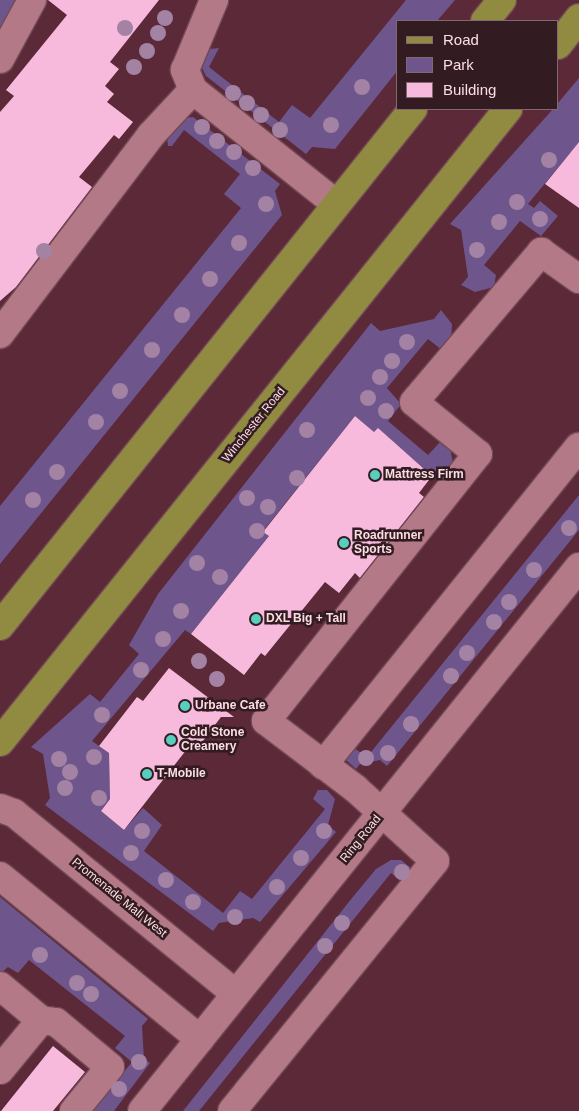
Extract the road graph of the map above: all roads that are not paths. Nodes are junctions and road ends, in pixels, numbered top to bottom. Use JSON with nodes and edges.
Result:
{"nodes":[{"id":1,"x":32,"y":0,"type":"edge"},
{"id":2,"x":214,"y":0,"type":"edge"},
{"id":3,"x":502,"y":0,"type":"edge"},
{"id":4,"x":579,"y":18,"type":"edge"},
{"id":5,"x":486,"y":20,"type":"edge"},
{"id":6,"x":559,"y":44,"type":"edge"},
{"id":7,"x":0,"y":59,"type":"edge"},
{"id":8,"x":193,"y":90,"type":"junction"},
{"id":9,"x":412,"y":110,"type":"edge"},
{"id":10,"x":507,"y":110,"type":"edge"},
{"id":11,"x":335,"y":203,"type":"junction"},
{"id":12,"x":579,"y":279,"type":"edge"},
{"id":13,"x":0,"y":334,"type":"edge"},
{"id":14,"x":579,"y":448,"type":"edge"},
{"id":15,"x":579,"y":567,"type":"edge"},
{"id":16,"x":0,"y":626,"type":"edge"},
{"id":17,"x":0,"y":742,"type":"edge"},
{"id":18,"x":323,"y":765,"type":"junction"},
{"id":19,"x":0,"y":808,"type":"edge"},
{"id":20,"x":383,"y":812,"type":"junction"},
{"id":21,"x":0,"y":876,"type":"edge"},
{"id":22,"x":0,"y":986,"type":"edge"},
{"id":23,"x":236,"y":994,"type":"junction"},
{"id":24,"x":41,"y":1020,"type":"junction"},
{"id":25,"x":200,"y":1039,"type":"junction"},
{"id":26,"x":0,"y":1070,"type":"edge"},
{"id":27,"x":74,"y":1111,"type":"edge"},
{"id":28,"x":142,"y":1111,"type":"edge"},
{"id":29,"x":232,"y":1111,"type":"edge"}],
"edges":[{"from":1,"to":7,"type":"street"},
{"from":2,"to":8,"type":"street"},
{"from":3,"to":5,"type":"main road"},
{"from":4,"to":6,"type":"main road"},
{"from":8,"to":11,"type":"street"},
{"from":8,"to":13,"type":"street"},
{"from":9,"to":11,"type":"main road"},
{"from":10,"to":17,"type":"main road","name":"Winchester Road"},
{"from":11,"to":16,"type":"main road"},
{"from":12,"to":18,"type":"street"},
{"from":14,"to":18,"type":"street"},
{"from":15,"to":20,"type":"street","name":"Ring Road"},
{"from":18,"to":20,"type":"street"},
{"from":19,"to":23,"type":"street","name":"Promenade Mall West"},
{"from":20,"to":23,"type":"street","name":"Ring Road"},
{"from":20,"to":29,"type":"street"},
{"from":21,"to":25,"type":"street"},
{"from":22,"to":24,"type":"street"},
{"from":23,"to":25,"type":"street","name":"Ring Road"},
{"from":24,"to":26,"type":"street"},
{"from":24,"to":27,"type":"street"},
{"from":25,"to":28,"type":"street","name":"Ring Road"}]}
